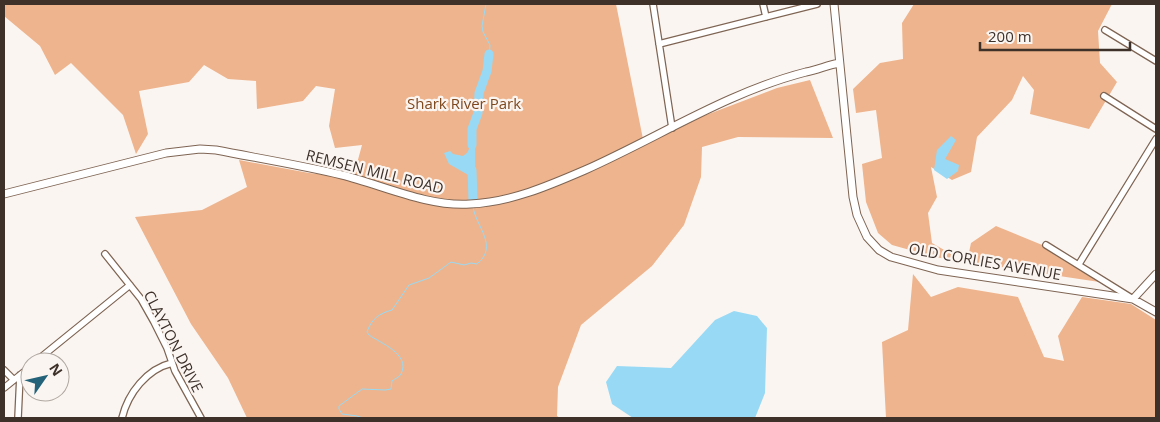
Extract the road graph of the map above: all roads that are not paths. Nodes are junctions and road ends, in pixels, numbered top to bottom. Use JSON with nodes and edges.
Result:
{"nodes":[{"id":1,"x":653,"y":4,"type":"edge"},
{"id":2,"x":763,"y":4,"type":"edge"},
{"id":3,"x":817,"y":4,"type":"edge"},
{"id":4,"x":834,"y":4,"type":"edge"},
{"id":5,"x":766,"y":16,"type":"junction"},
{"id":6,"x":1105,"y":30,"type":"dead end"},
{"id":7,"x":659,"y":44,"type":"junction"},
{"id":8,"x":1156,"y":61,"type":"edge"},
{"id":9,"x":839,"y":63,"type":"junction"},
{"id":10,"x":1104,"y":96,"type":"dead end"},
{"id":11,"x":672,"y":128,"type":"junction"},
{"id":12,"x":1156,"y":129,"type":"edge"},
{"id":13,"x":1156,"y":138,"type":"edge"},
{"id":14,"x":4,"y":194,"type":"edge"},
{"id":15,"x":1046,"y":244,"type":"dead end"},
{"id":16,"x":105,"y":254,"type":"dead end"},
{"id":17,"x":1079,"y":264,"type":"junction"},
{"id":18,"x":1156,"y":274,"type":"edge"},
{"id":19,"x":130,"y":285,"type":"junction"},
{"id":20,"x":1133,"y":299,"type":"junction"},
{"id":21,"x":1156,"y":312,"type":"edge"},
{"id":22,"x":47,"y":352,"type":"edge"},
{"id":23,"x":172,"y":363,"type":"junction"},
{"id":24,"x":4,"y":370,"type":"edge"},
{"id":25,"x":20,"y":375,"type":"joint"},
{"id":26,"x":14,"y":380,"type":"junction"},
{"id":27,"x":4,"y":388,"type":"edge"},
{"id":28,"x":18,"y":418,"type":"edge"},
{"id":29,"x":122,"y":418,"type":"edge"},
{"id":30,"x":200,"y":418,"type":"edge"}],
"edges":[{"from":1,"to":7,"type":"street"},
{"from":2,"to":5,"type":"street"},
{"from":3,"to":5,"type":"street"},
{"from":4,"to":9,"type":"street","name":"OLD CORLIES AVENUE"},
{"from":5,"to":7,"type":"street"},
{"from":6,"to":8,"type":"street"},
{"from":7,"to":11,"type":"street"},
{"from":9,"to":11,"type":"street","name":"REMSEN MILL ROAD"},
{"from":9,"to":20,"type":"street","name":"OLD CORLIES AVENUE"},
{"from":10,"to":12,"type":"street"},
{"from":11,"to":14,"type":"street","name":"REMSEN MILL ROAD"},
{"from":13,"to":17,"type":"street"},
{"from":15,"to":17,"type":"street","name":"OLD CORLIES AVENUE"},
{"from":16,"to":19,"type":"street","name":"CLAYTON DRIVE"},
{"from":17,"to":20,"type":"street","name":"OLD CORLIES AVENUE"},
{"from":18,"to":20,"type":"street"},
{"from":19,"to":22,"type":"street"},
{"from":19,"to":23,"type":"street","name":"CLAYTON DRIVE"},
{"from":20,"to":21,"type":"street","name":"OLD CORLIES AVENUE"},
{"from":23,"to":29,"type":"street"},
{"from":23,"to":30,"type":"street","name":"CLAYTON DRIVE"},
{"from":24,"to":26,"type":"street"},
{"from":25,"to":26,"type":"street"},
{"from":25,"to":28,"type":"street"},
{"from":26,"to":27,"type":"street"}]}
